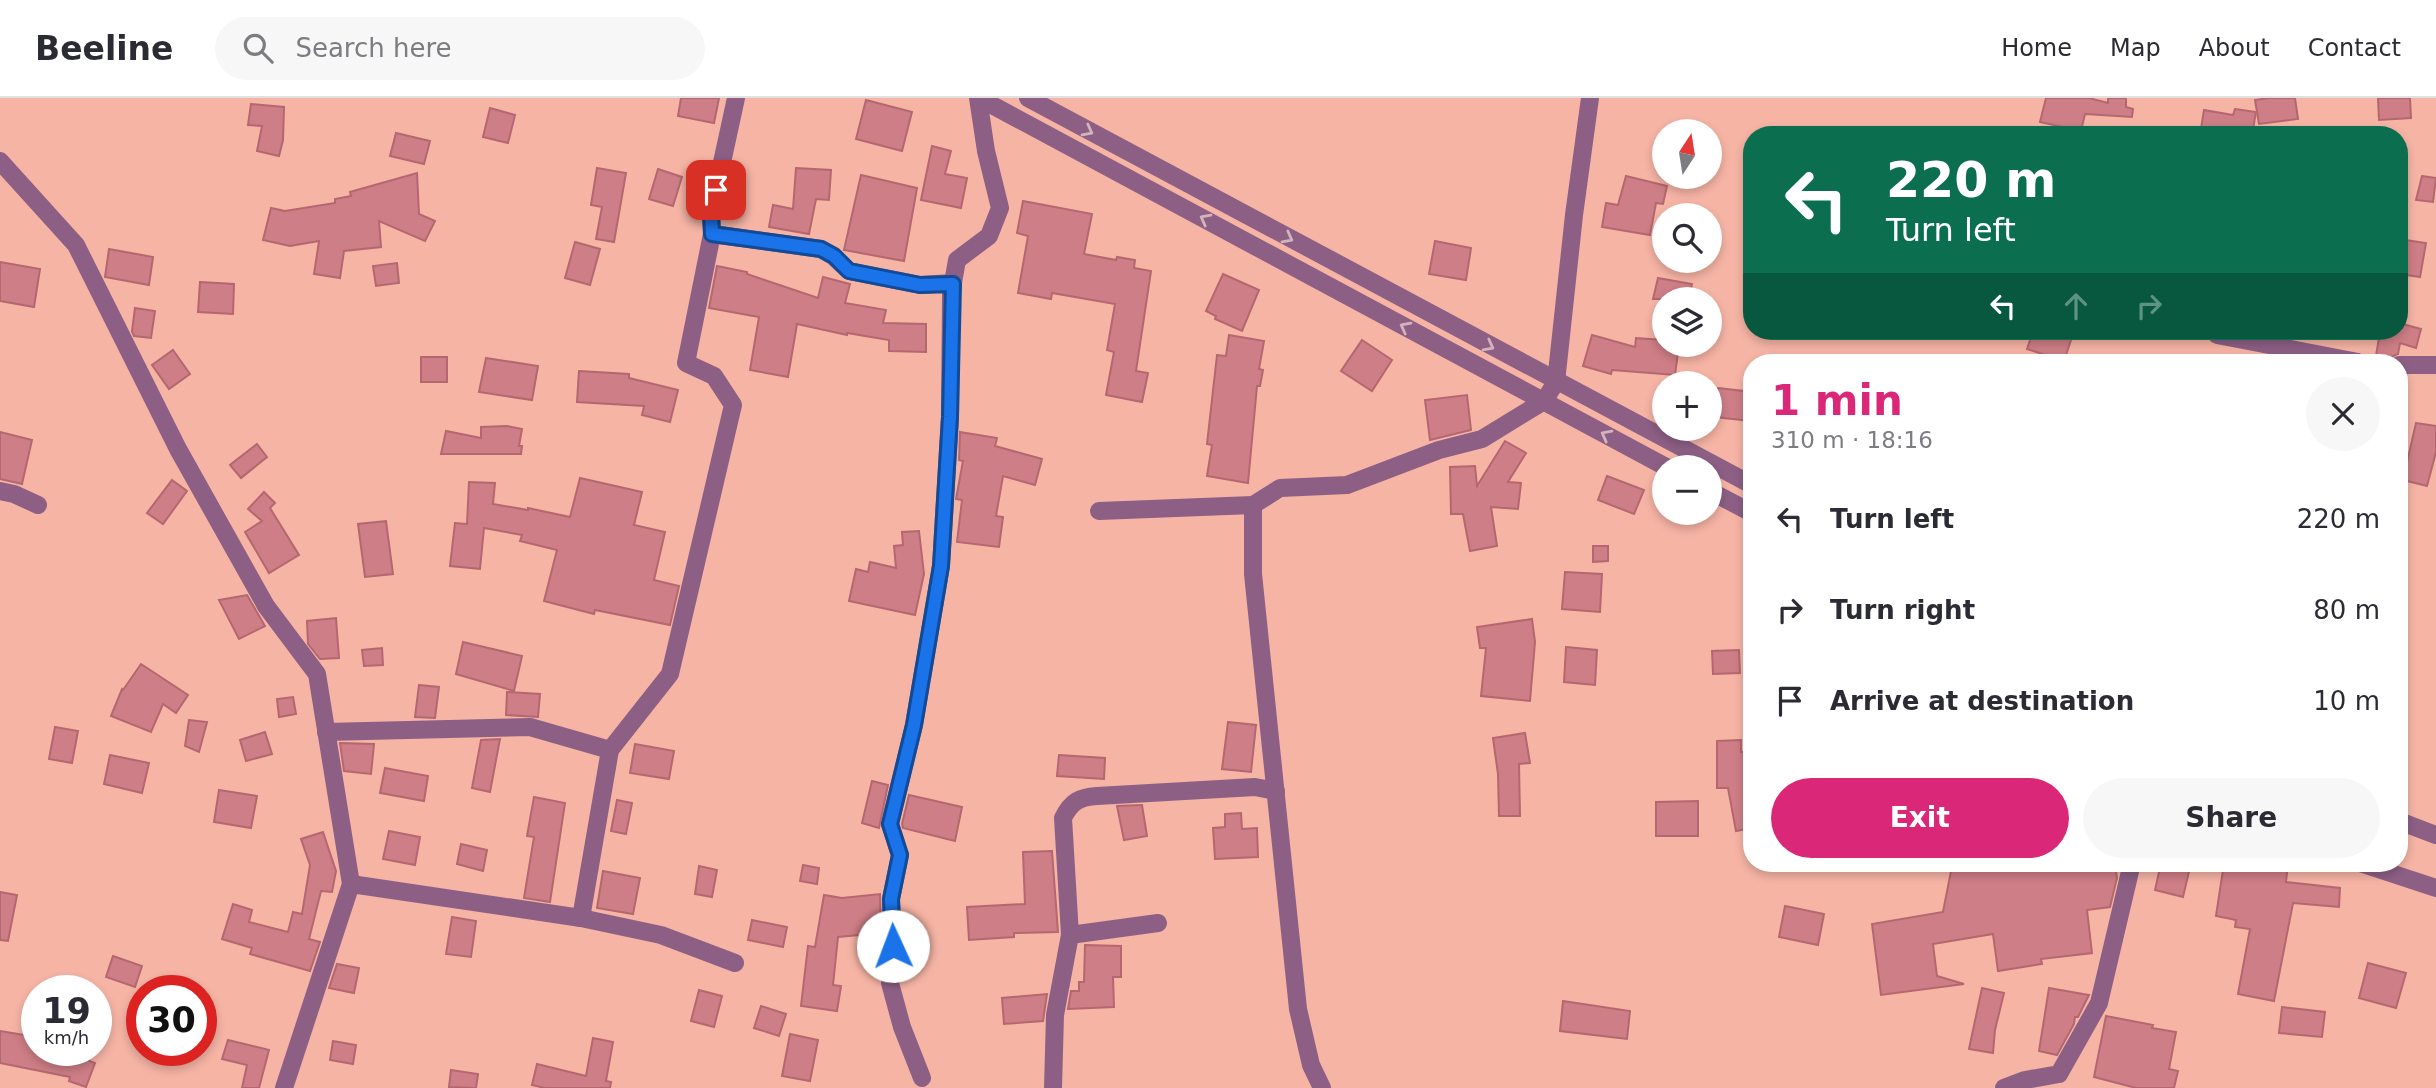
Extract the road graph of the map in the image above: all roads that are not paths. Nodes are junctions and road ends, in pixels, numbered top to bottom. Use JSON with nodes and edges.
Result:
{"nodes":[{"id":1,"x":736,"y":98,"type":"edge"},
{"id":2,"x":978,"y":98,"type":"edge"},
{"id":3,"x":1028,"y":98,"type":"edge"},
{"id":4,"x":1590,"y":98,"type":"edge"},
{"id":5,"x":0,"y":161,"type":"edge"},
{"id":6,"x":712,"y":234,"type":"junction"},
{"id":7,"x":953,"y":284,"type":"junction"},
{"id":8,"x":2243,"y":340,"type":"edge"},
{"id":9,"x":2316,"y":354,"type":"edge"},
{"id":10,"x":2408,"y":365,"type":"edge"},
{"id":11,"x":2436,"y":365,"type":"edge"},
{"id":12,"x":1556,"y":382,"type":"junction"},
{"id":13,"x":1544,"y":401,"type":"junction"},
{"id":14,"x":1652,"y":459,"type":"edge"},
{"id":15,"x":1743,"y":480,"type":"edge"},
{"id":16,"x":0,"y":491,"type":"edge"},
{"id":17,"x":1722,"y":497,"type":"edge"},
{"id":18,"x":38,"y":505,"type":"dead end"},
{"id":19,"x":1253,"y":505,"type":"junction"},
{"id":20,"x":1743,"y":508,"type":"edge"},
{"id":21,"x":1099,"y":511,"type":"dead end"},
{"id":22,"x":326,"y":732,"type":"junction"},
{"id":23,"x":610,"y":750,"type":"junction"},
{"id":24,"x":1276,"y":791,"type":"junction"},
{"id":25,"x":2408,"y":824,"type":"edge"},
{"id":26,"x":2436,"y":835,"type":"edge"},
{"id":27,"x":2130,"y":872,"type":"edge"},
{"id":28,"x":2387,"y":872,"type":"edge"},
{"id":29,"x":351,"y":884,"type":"junction"},
{"id":30,"x":2436,"y":888,"type":"edge"},
{"id":31,"x":581,"y":918,"type":"junction"},
{"id":32,"x":1158,"y":923,"type":"dead end"},
{"id":33,"x":1070,"y":935,"type":"junction"},
{"id":34,"x":735,"y":963,"type":"dead end"},
{"id":35,"x":922,"y":1078,"type":"dead end"},
{"id":36,"x":284,"y":1088,"type":"edge"},
{"id":37,"x":1053,"y":1088,"type":"edge"},
{"id":38,"x":1322,"y":1088,"type":"edge"},
{"id":39,"x":2004,"y":1088,"type":"edge"}],
"edges":[{"from":1,"to":6,"type":"street"},
{"from":2,"to":7,"type":"street"},
{"from":13,"to":2,"type":"street","one_way":true},
{"from":3,"to":12,"type":"street","one_way":true},
{"from":4,"to":12,"type":"street"},
{"from":5,"to":22,"type":"street"},
{"from":6,"to":7,"type":"street"},
{"from":6,"to":23,"type":"street"},
{"from":7,"to":35,"type":"street"},
{"from":8,"to":9,"type":"street"},
{"from":10,"to":11,"type":"street"},
{"from":12,"to":13,"type":"street"},
{"from":12,"to":15,"type":"street"},
{"from":14,"to":13,"type":"street","one_way":true},
{"from":13,"to":19,"type":"street"},
{"from":16,"to":18,"type":"street"},
{"from":17,"to":20,"type":"street"},
{"from":19,"to":21,"type":"street"},
{"from":19,"to":24,"type":"street"},
{"from":22,"to":23,"type":"street"},
{"from":22,"to":29,"type":"street"},
{"from":23,"to":31,"type":"street"},
{"from":24,"to":33,"type":"street"},
{"from":24,"to":38,"type":"street"},
{"from":25,"to":26,"type":"street"},
{"from":27,"to":39,"type":"street"},
{"from":28,"to":30,"type":"street"},
{"from":29,"to":31,"type":"street"},
{"from":29,"to":36,"type":"street"},
{"from":31,"to":34,"type":"street"},
{"from":32,"to":33,"type":"street"},
{"from":33,"to":37,"type":"street"}]}
